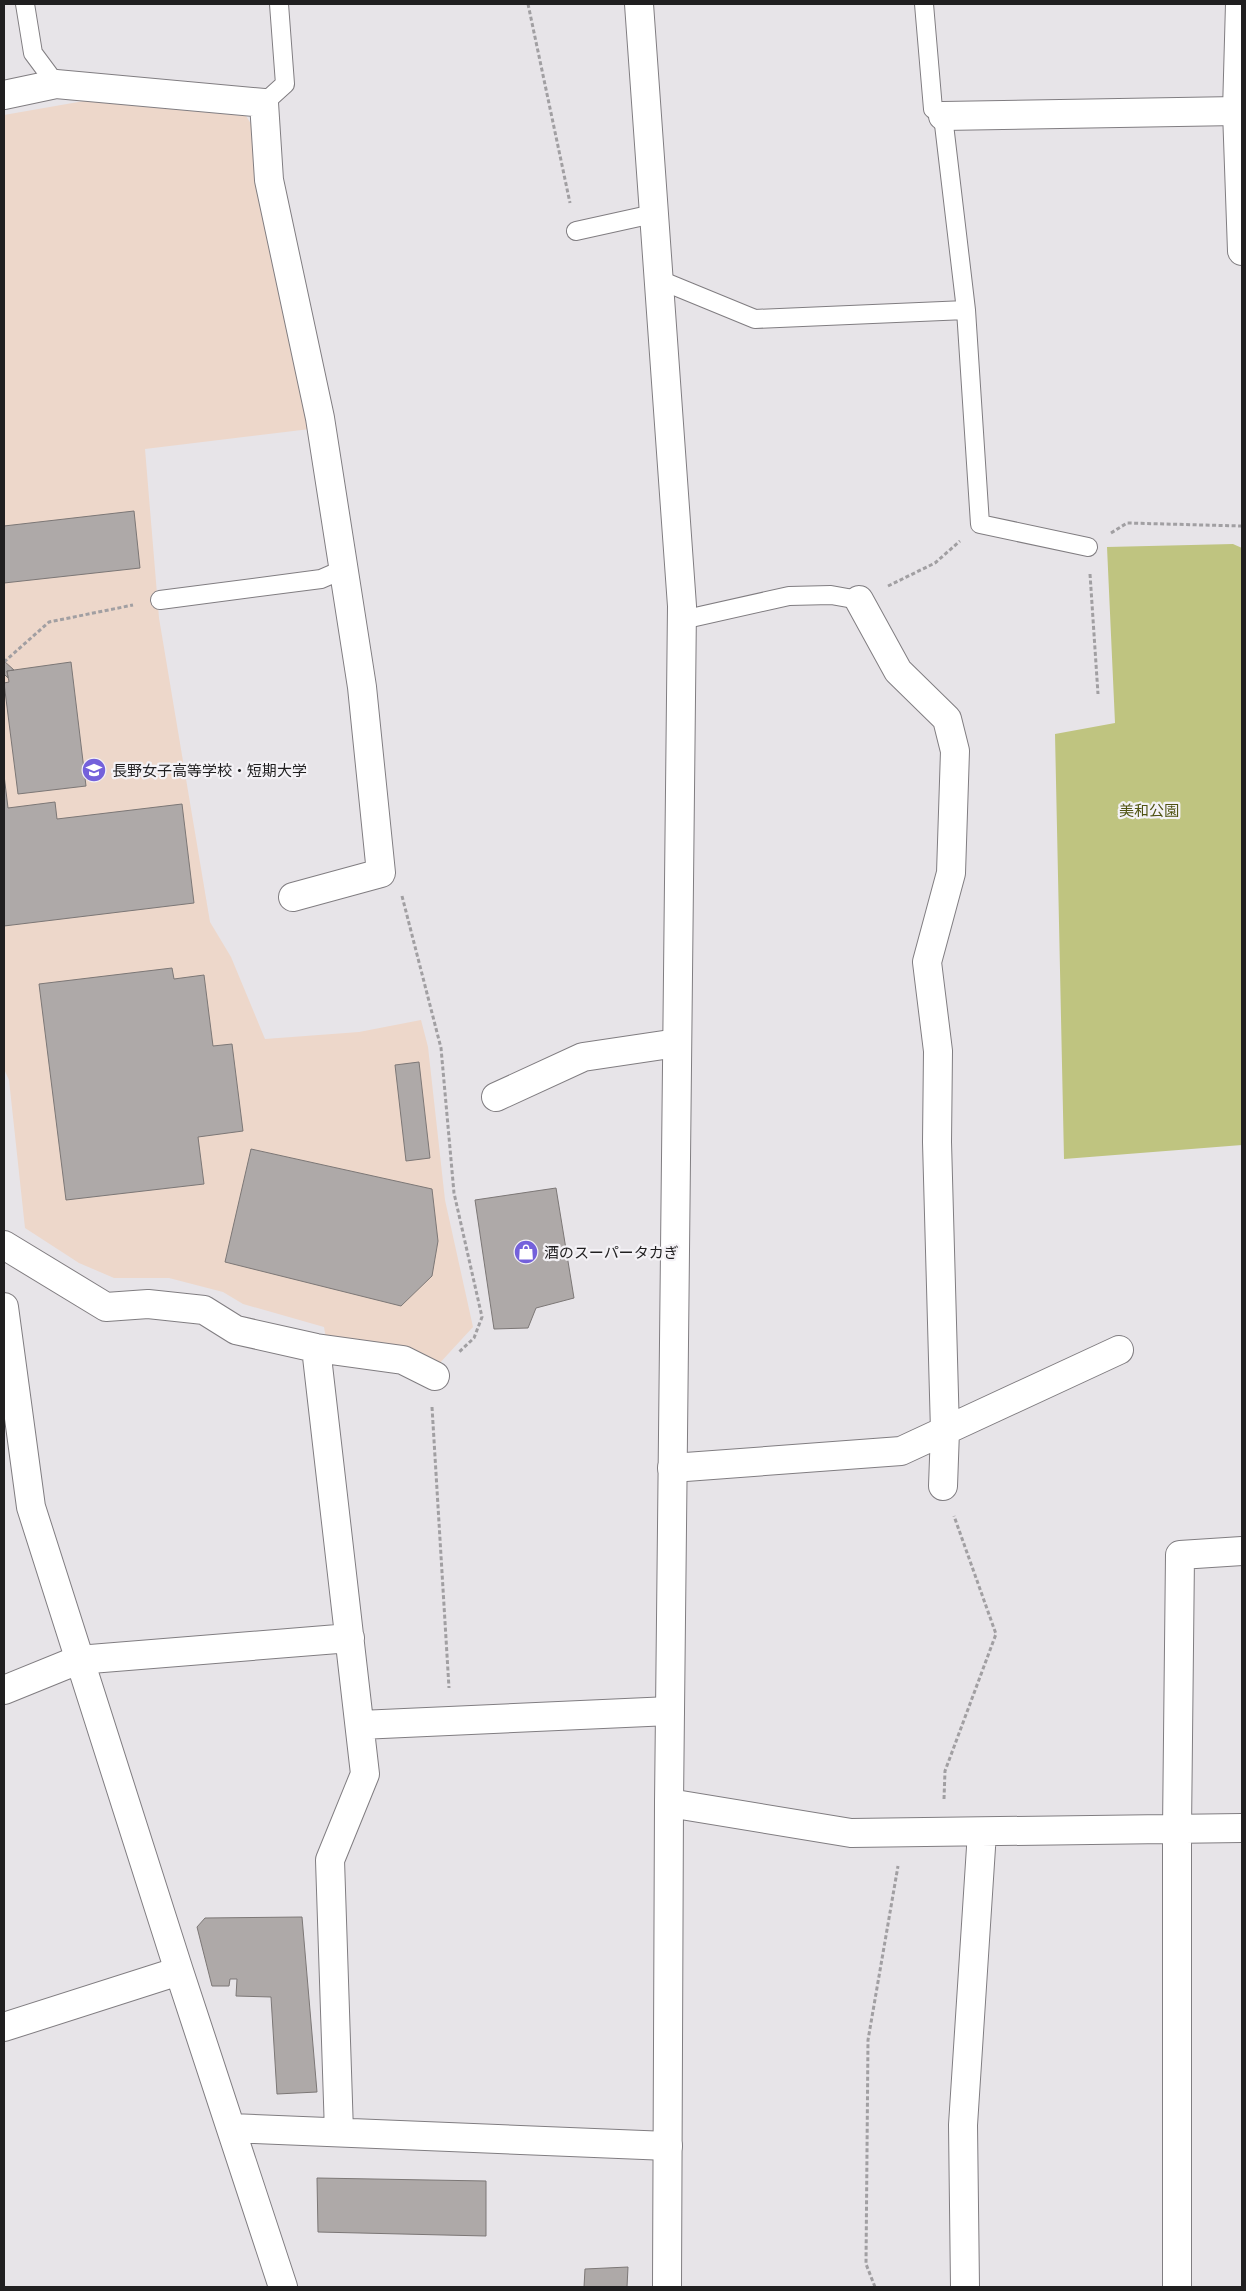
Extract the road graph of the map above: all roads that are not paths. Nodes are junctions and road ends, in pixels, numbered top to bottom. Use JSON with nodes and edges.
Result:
{"nodes":[{"id":1,"x":25,"y":4,"type":"edge"},
{"id":2,"x":279,"y":4,"type":"edge"},
{"id":3,"x":639,"y":4,"type":"edge"},
{"id":4,"x":924,"y":4,"type":"edge"},
{"id":5,"x":1240,"y":4,"type":"edge"},
{"id":6,"x":56,"y":84,"type":"junction"},
{"id":7,"x":4,"y":95,"type":"edge"},
{"id":8,"x":264,"y":103,"type":"junction"},
{"id":9,"x":1237,"y":111,"type":"junction"},
{"id":10,"x":943,"y":116,"type":"junction"},
{"id":11,"x":653,"y":214,"type":"junction"},
{"id":12,"x":576,"y":231,"type":"road end"},
{"id":13,"x":1242,"y":252,"type":"edge"},
{"id":14,"x":660,"y":280,"type":"junction"},
{"id":15,"x":966,"y":310,"type":"junction"},
{"id":16,"x":1088,"y":547,"type":"road end"},
{"id":17,"x":344,"y":569,"type":"junction"},
{"id":18,"x":160,"y":600,"type":"road end"},
{"id":19,"x":859,"y":600,"type":"joint"},
{"id":20,"x":682,"y":620,"type":"junction"},
{"id":21,"x":293,"y":897,"type":"dead end"},
{"id":22,"x":677,"y":1043,"type":"junction"},
{"id":23,"x":496,"y":1096,"type":"dead end"},
{"id":24,"x":4,"y":1245,"type":"edge"},
{"id":25,"x":4,"y":1307,"type":"edge"},
{"id":26,"x":316,"y":1348,"type":"junction"},
{"id":27,"x":1119,"y":1350,"type":"dead end"},
{"id":28,"x":436,"y":1376,"type":"road end"},
{"id":29,"x":945,"y":1431,"type":"junction"},
{"id":30,"x":672,"y":1468,"type":"junction"},
{"id":31,"x":944,"y":1486,"type":"road end"},
{"id":32,"x":1242,"y":1552,"type":"edge"},
{"id":33,"x":350,"y":1638,"type":"junction"},
{"id":34,"x":78,"y":1660,"type":"junction"},
{"id":35,"x":4,"y":1690,"type":"edge"},
{"id":36,"x":670,"y":1711,"type":"junction"},
{"id":37,"x":360,"y":1725,"type":"junction"},
{"id":38,"x":669,"y":1803,"type":"junction"},
{"id":39,"x":1242,"y":1828,"type":"edge"},
{"id":40,"x":1177,"y":1830,"type":"junction"},
{"id":41,"x":982,"y":1832,"type":"junction"},
{"id":42,"x":179,"y":1971,"type":"junction"},
{"id":43,"x":4,"y":2027,"type":"edge"},
{"id":44,"x":230,"y":2128,"type":"junction"},
{"id":45,"x":339,"y":2132,"type":"junction"},
{"id":46,"x":668,"y":2146,"type":"junction"},
{"id":47,"x":283,"y":2287,"type":"edge"},
{"id":48,"x":668,"y":2287,"type":"edge"},
{"id":49,"x":965,"y":2287,"type":"edge"},
{"id":50,"x":1177,"y":2287,"type":"edge"}],
"edges":[{"from":1,"to":6,"type":"lane"},
{"from":2,"to":8,"type":"lane"},
{"from":3,"to":11,"type":"street"},
{"from":4,"to":10,"type":"lane"},
{"from":5,"to":9,"type":"street"},
{"from":6,"to":7,"type":"street"},
{"from":6,"to":8,"type":"street"},
{"from":8,"to":17,"type":"street"},
{"from":9,"to":10,"type":"street"},
{"from":9,"to":13,"type":"street"},
{"from":10,"to":15,"type":"lane"},
{"from":11,"to":12,"type":"lane"},
{"from":11,"to":14,"type":"street"},
{"from":14,"to":15,"type":"lane"},
{"from":14,"to":20,"type":"street"},
{"from":15,"to":16,"type":"lane"},
{"from":17,"to":18,"type":"lane"},
{"from":17,"to":21,"type":"street"},
{"from":19,"to":20,"type":"lane"},
{"from":19,"to":29,"type":"street"},
{"from":20,"to":22,"type":"street"},
{"from":22,"to":23,"type":"street"},
{"from":22,"to":30,"type":"street"},
{"from":24,"to":26,"type":"street"},
{"from":25,"to":34,"type":"street"},
{"from":26,"to":28,"type":"street"},
{"from":26,"to":33,"type":"street"},
{"from":27,"to":29,"type":"street"},
{"from":29,"to":30,"type":"street"},
{"from":29,"to":31,"type":"street"},
{"from":30,"to":36,"type":"street"},
{"from":32,"to":40,"type":"street"},
{"from":33,"to":34,"type":"street"},
{"from":33,"to":37,"type":"street"},
{"from":34,"to":35,"type":"street"},
{"from":34,"to":42,"type":"street"},
{"from":36,"to":37,"type":"street"},
{"from":36,"to":38,"type":"street"},
{"from":37,"to":45,"type":"street"},
{"from":38,"to":41,"type":"street"},
{"from":38,"to":46,"type":"street"},
{"from":39,"to":40,"type":"street"},
{"from":40,"to":41,"type":"street"},
{"from":40,"to":50,"type":"street"},
{"from":41,"to":49,"type":"street"},
{"from":42,"to":43,"type":"street"},
{"from":42,"to":44,"type":"street"},
{"from":44,"to":45,"type":"street"},
{"from":44,"to":47,"type":"street"},
{"from":45,"to":46,"type":"street"},
{"from":46,"to":48,"type":"street"}]}
